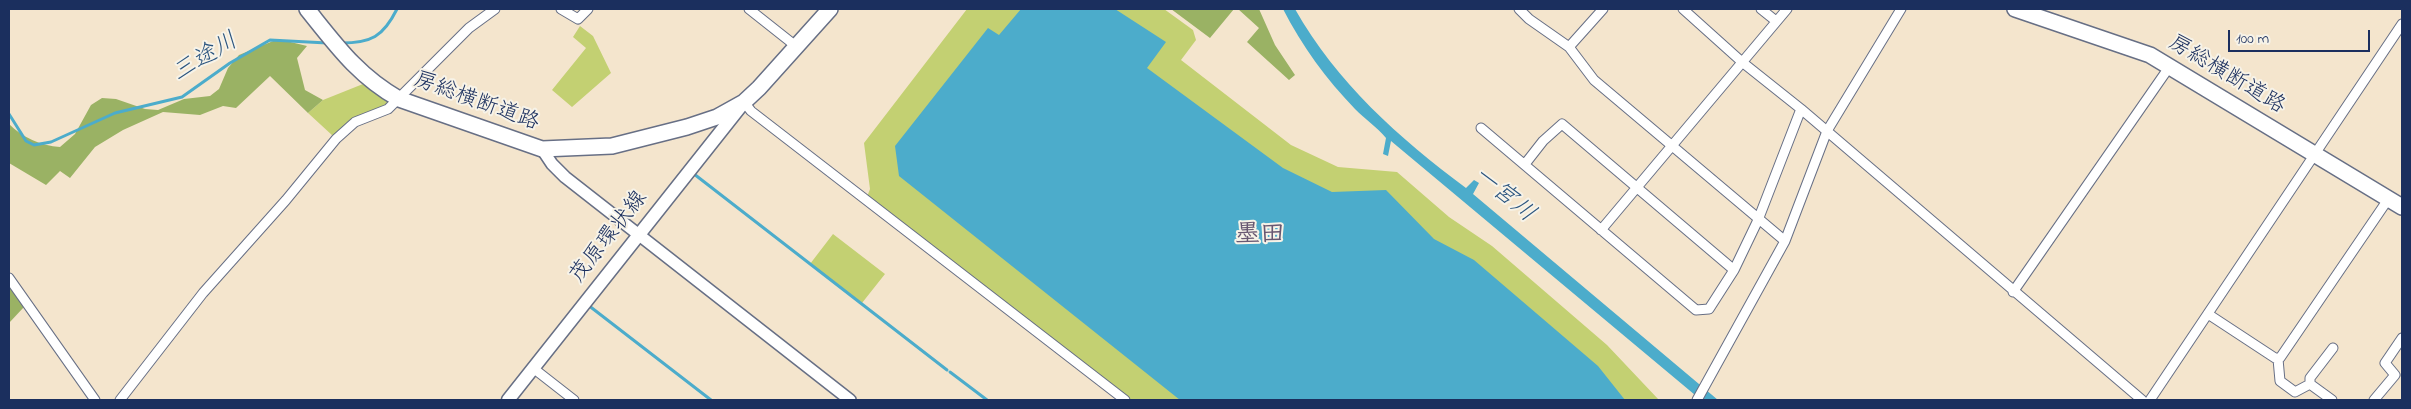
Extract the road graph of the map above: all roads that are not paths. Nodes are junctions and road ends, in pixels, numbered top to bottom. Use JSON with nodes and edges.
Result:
{"nodes":[{"id":1,"x":306,"y":9,"type":"edge"},
{"id":2,"x":495,"y":9,"type":"edge"},
{"id":3,"x":561,"y":9,"type":"edge"},
{"id":4,"x":588,"y":9,"type":"edge"},
{"id":5,"x":750,"y":9,"type":"edge"},
{"id":6,"x":830,"y":9,"type":"edge"},
{"id":7,"x":1520,"y":9,"type":"edge"},
{"id":8,"x":1603,"y":9,"type":"edge"},
{"id":9,"x":1683,"y":9,"type":"edge"},
{"id":10,"x":1761,"y":9,"type":"edge"},
{"id":11,"x":1787,"y":9,"type":"edge"},
{"id":12,"x":1901,"y":9,"type":"edge"},
{"id":13,"x":2014,"y":9,"type":"edge"},
{"id":14,"x":1776,"y":21,"type":"junction"},
{"id":15,"x":2402,"y":24,"type":"edge"},
{"id":16,"x":797,"y":47,"type":"junction"},
{"id":17,"x":1570,"y":47,"type":"junction"},
{"id":18,"x":1742,"y":62,"type":"junction"},
{"id":19,"x":2170,"y":66,"type":"junction"},
{"id":20,"x":400,"y":98,"type":"junction"},
{"id":21,"x":744,"y":102,"type":"junction"},
{"id":22,"x":1801,"y":109,"type":"junction"},
{"id":23,"x":1481,"y":128,"type":"dead end"},
{"id":24,"x":1826,"y":131,"type":"junction"},
{"id":25,"x":1672,"y":146,"type":"junction"},
{"id":26,"x":542,"y":149,"type":"junction"},
{"id":27,"x":2315,"y":155,"type":"junction"},
{"id":28,"x":1525,"y":164,"type":"junction"},
{"id":29,"x":1637,"y":188,"type":"junction"},
{"id":30,"x":2389,"y":198,"type":"junction"},
{"id":31,"x":2402,"y":207,"type":"edge"},
{"id":32,"x":1758,"y":220,"type":"junction"},
{"id":33,"x":1601,"y":230,"type":"junction"},
{"id":34,"x":638,"y":236,"type":"junction"},
{"id":35,"x":1785,"y":241,"type":"junction"},
{"id":36,"x":1734,"y":270,"type":"junction"},
{"id":37,"x":9,"y":278,"type":"edge"},
{"id":38,"x":2013,"y":292,"type":"junction"},
{"id":39,"x":2208,"y":314,"type":"junction"},
{"id":40,"x":2402,"y":338,"type":"edge"},
{"id":41,"x":2333,"y":348,"type":"dead end"},
{"id":42,"x":2278,"y":359,"type":"junction"},
{"id":43,"x":533,"y":368,"type":"junction"},
{"id":44,"x":2310,"y":384,"type":"junction"},
{"id":45,"x":95,"y":400,"type":"edge"},
{"id":46,"x":120,"y":400,"type":"edge"},
{"id":47,"x":508,"y":400,"type":"edge"},
{"id":48,"x":574,"y":400,"type":"edge"},
{"id":49,"x":850,"y":400,"type":"edge"},
{"id":50,"x":1125,"y":400,"type":"edge"},
{"id":51,"x":1697,"y":400,"type":"edge"},
{"id":52,"x":2142,"y":400,"type":"edge"},
{"id":53,"x":2150,"y":400,"type":"edge"},
{"id":54,"x":2332,"y":400,"type":"edge"},
{"id":55,"x":2374,"y":400,"type":"edge"}],
"edges":[{"from":1,"to":20,"type":"highway","name":"房総横断道路"},
{"from":2,"to":20,"type":"street"},
{"from":3,"to":4,"type":"street"},
{"from":5,"to":16,"type":"street"},
{"from":6,"to":16,"type":"highway","name":"房総横断道路"},
{"from":7,"to":17,"type":"street"},
{"from":8,"to":17,"type":"street"},
{"from":9,"to":18,"type":"street"},
{"from":10,"to":14,"type":"street"},
{"from":11,"to":14,"type":"street"},
{"from":12,"to":24,"type":"street"},
{"from":13,"to":19,"type":"highway","name":"房総横断道路"},
{"from":14,"to":18,"type":"street"},
{"from":15,"to":27,"type":"street"},
{"from":16,"to":21,"type":"highway","name":"房総横断道路"},
{"from":17,"to":25,"type":"street"},
{"from":18,"to":22,"type":"street"},
{"from":18,"to":25,"type":"street"},
{"from":19,"to":27,"type":"highway","name":"房総横断道路"},
{"from":19,"to":38,"type":"street"},
{"from":20,"to":26,"type":"highway","name":"房総横断道路"},
{"from":20,"to":46,"type":"street"},
{"from":21,"to":26,"type":"highway","name":"房総横断道路"},
{"from":21,"to":34,"type":"main road","name":"茂原環状線"},
{"from":21,"to":50,"type":"street"},
{"from":22,"to":24,"type":"street"},
{"from":22,"to":32,"type":"street"},
{"from":23,"to":28,"type":"street"},
{"from":24,"to":35,"type":"street"},
{"from":24,"to":38,"type":"street"},
{"from":25,"to":29,"type":"street"},
{"from":25,"to":32,"type":"street"},
{"from":26,"to":34,"type":"street"},
{"from":27,"to":30,"type":"highway","name":"房総横断道路"},
{"from":27,"to":39,"type":"street"},
{"from":28,"to":29,"type":"street"},
{"from":28,"to":33,"type":"street"},
{"from":29,"to":33,"type":"street"},
{"from":29,"to":36,"type":"street"},
{"from":30,"to":31,"type":"highway","name":"房総横断道路"},
{"from":30,"to":42,"type":"street"},
{"from":32,"to":35,"type":"street"},
{"from":32,"to":36,"type":"street"},
{"from":33,"to":36,"type":"street"},
{"from":34,"to":43,"type":"main road","name":"茂原環状線"},
{"from":34,"to":49,"type":"street"},
{"from":35,"to":51,"type":"street"},
{"from":37,"to":45,"type":"street"},
{"from":38,"to":52,"type":"street"},
{"from":39,"to":42,"type":"street"},
{"from":39,"to":53,"type":"street"},
{"from":40,"to":55,"type":"street"},
{"from":41,"to":44,"type":"street"},
{"from":42,"to":44,"type":"street"},
{"from":43,"to":47,"type":"main road","name":"茂原環状線"},
{"from":43,"to":48,"type":"street"},
{"from":44,"to":54,"type":"street"}]}
